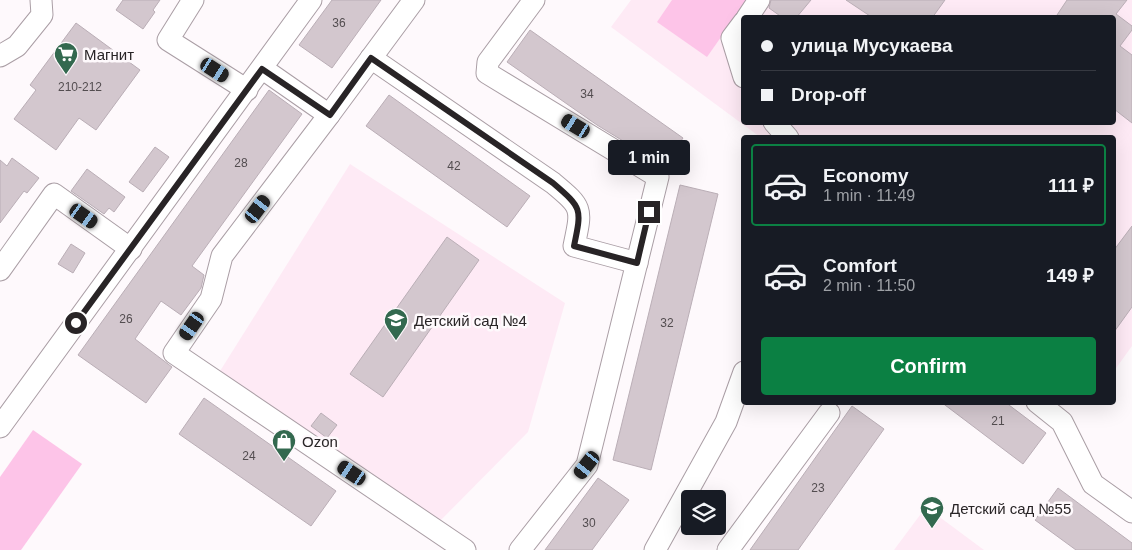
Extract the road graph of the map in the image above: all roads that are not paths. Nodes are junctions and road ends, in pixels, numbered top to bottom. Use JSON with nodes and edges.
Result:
{"nodes":[{"id":1,"x":41,"y":0,"type":"edge"},
{"id":2,"x":193,"y":0,"type":"edge"},
{"id":3,"x":312,"y":0,"type":"edge"},
{"id":4,"x":414,"y":0,"type":"edge"},
{"id":5,"x":534,"y":0,"type":"edge"},
{"id":6,"x":759,"y":0,"type":"edge"},
{"id":7,"x":749,"y":15,"type":"edge"},
{"id":8,"x":741,"y":26,"type":"edge"},
{"id":9,"x":0,"y":56,"type":"edge"},
{"id":10,"x":371,"y":58,"type":"junction"},
{"id":11,"x":741,"y":67,"type":"edge"},
{"id":12,"x":262,"y":69,"type":"junction"},
{"id":13,"x":247,"y":90,"type":"junction"},
{"id":14,"x":330,"y":115,"type":"junction"},
{"id":15,"x":777,"y":125,"type":"edge"},
{"id":16,"x":785,"y":135,"type":"edge"},
{"id":17,"x":131,"y":249,"type":"junction"},
{"id":18,"x":637,"y":263,"type":"junction"},
{"id":19,"x":0,"y":270,"type":"edge"},
{"id":20,"x":741,"y":380,"type":"edge"},
{"id":21,"x":1041,"y":405,"type":"edge"},
{"id":22,"x":829,"y":413,"type":"dead end"},
{"id":23,"x":0,"y":427,"type":"edge"},
{"id":24,"x":1132,"y":512,"type":"edge"},
{"id":25,"x":465,"y":550,"type":"edge"},
{"id":26,"x":520,"y":550,"type":"edge"},
{"id":27,"x":655,"y":550,"type":"edge"},
{"id":28,"x":728,"y":550,"type":"edge"}],
"edges":[{"from":1,"to":9,"type":"street"},
{"from":2,"to":13,"type":"street"},
{"from":3,"to":12,"type":"street"},
{"from":4,"to":10,"type":"street"},
{"from":5,"to":18,"type":"street"},
{"from":6,"to":7,"type":"street"},
{"from":8,"to":11,"type":"street"},
{"from":10,"to":14,"type":"street"},
{"from":10,"to":18,"type":"street"},
{"from":12,"to":13,"type":"street"},
{"from":12,"to":14,"type":"street"},
{"from":13,"to":17,"type":"street"},
{"from":14,"to":25,"type":"street"},
{"from":15,"to":16,"type":"street"},
{"from":17,"to":19,"type":"street"},
{"from":17,"to":23,"type":"street"},
{"from":18,"to":26,"type":"street"},
{"from":20,"to":27,"type":"street"},
{"from":21,"to":24,"type":"street"},
{"from":22,"to":28,"type":"street"}]}
